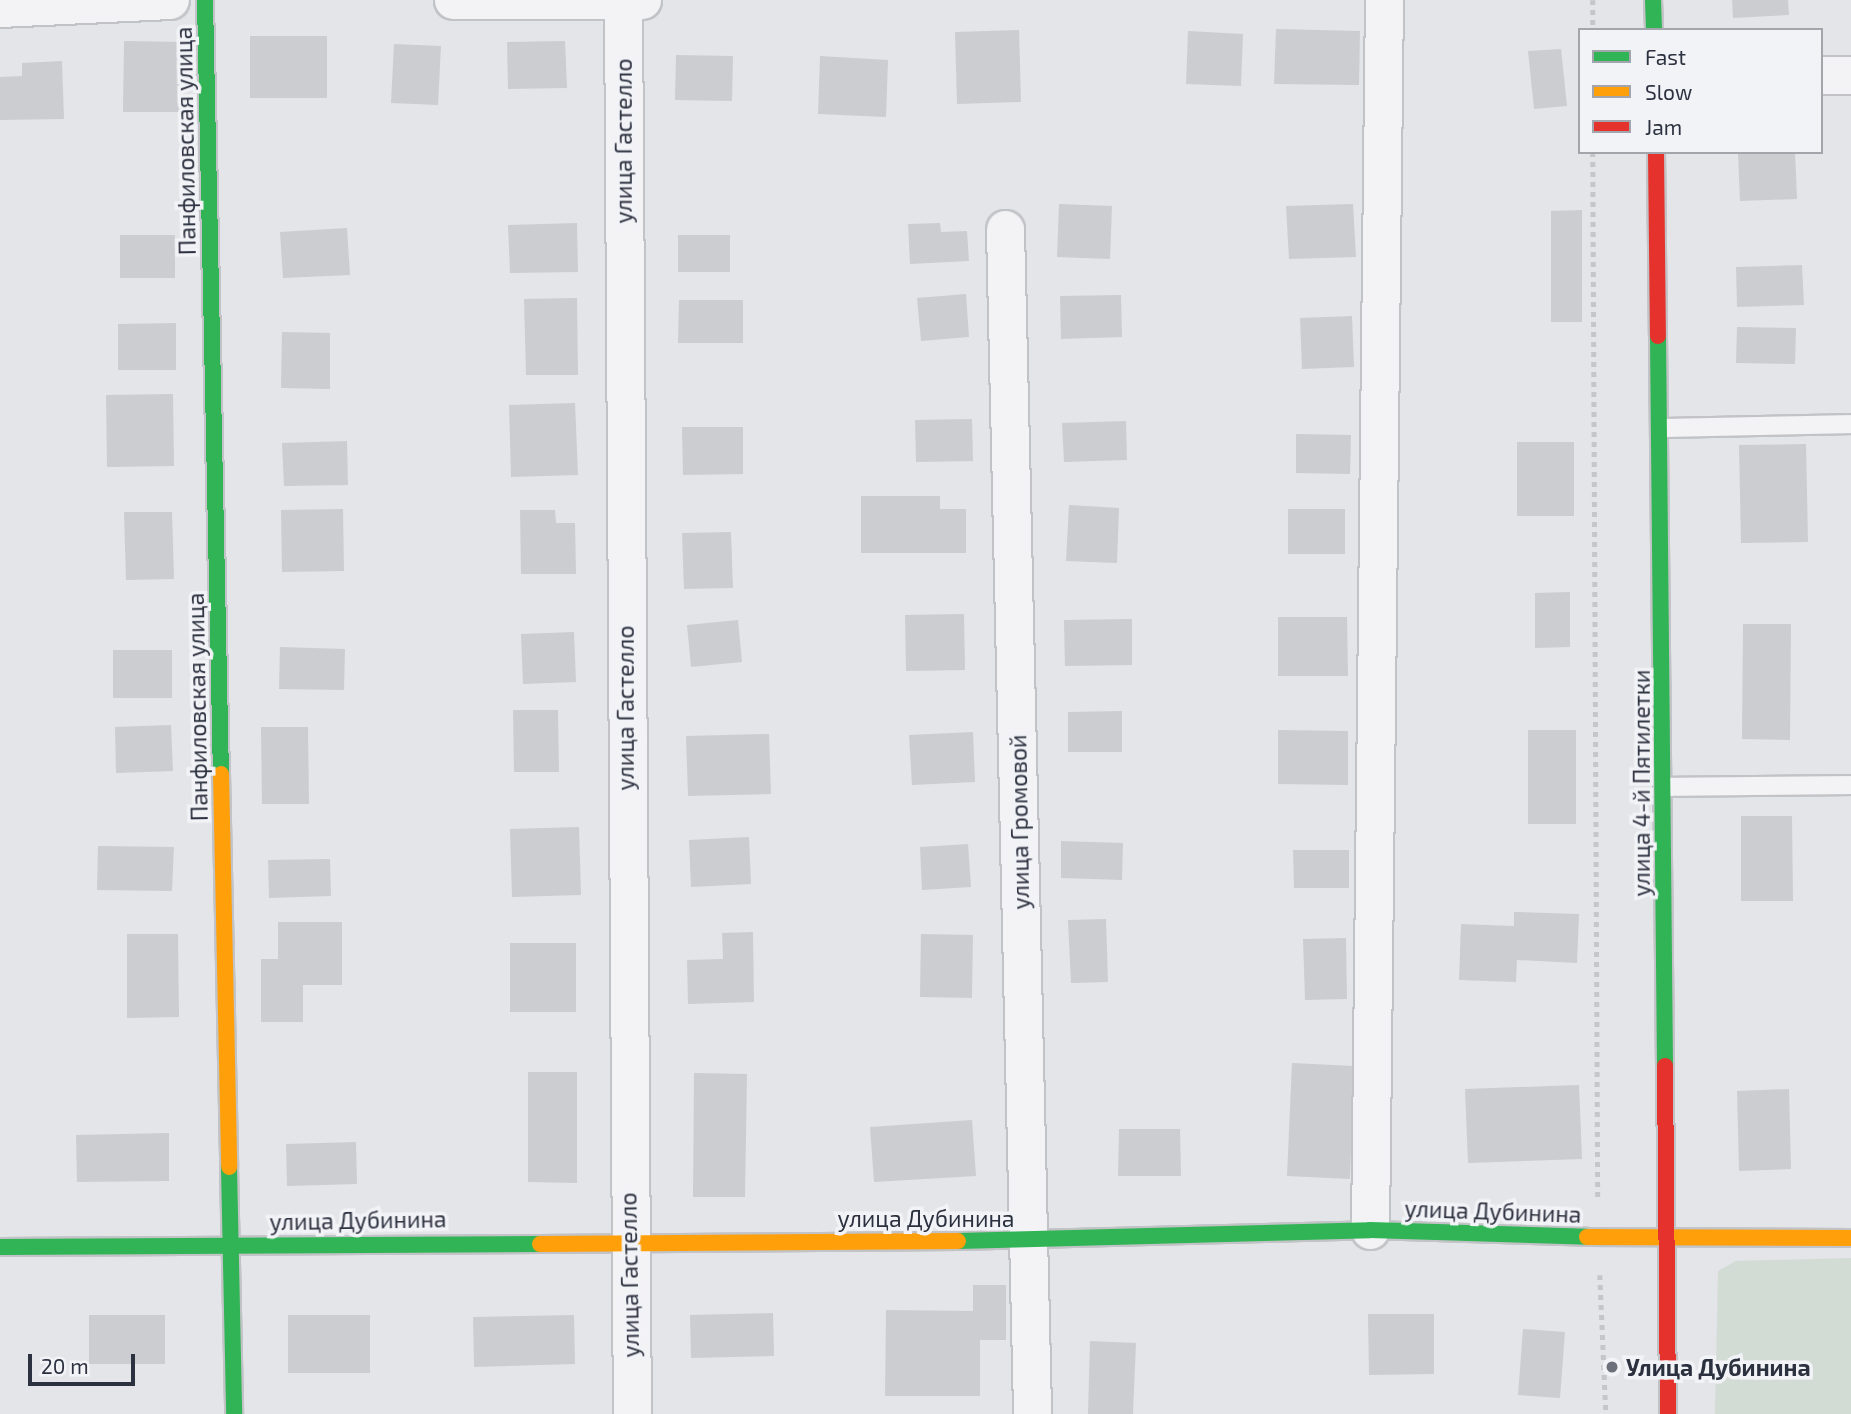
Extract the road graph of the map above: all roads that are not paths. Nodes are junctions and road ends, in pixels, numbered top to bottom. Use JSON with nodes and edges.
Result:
{"nodes":[{"id":1,"x":170,"y":0,"type":"edge"},
{"id":2,"x":205,"y":0,"type":"edge"},
{"id":3,"x":453,"y":0,"type":"edge"},
{"id":4,"x":1384,"y":0,"type":"edge"},
{"id":5,"x":1653,"y":0,"type":"edge"},
{"id":6,"x":632,"y":1,"type":"edge"},
{"id":7,"x":0,"y":8,"type":"edge"},
{"id":8,"x":1654,"y":28,"type":"edge"},
{"id":9,"x":1823,"y":75,"type":"edge"},
{"id":10,"x":1851,"y":75,"type":"edge"},
{"id":11,"x":1656,"y":154,"type":"edge"},
{"id":12,"x":1005,"y":229,"type":"dead end"},
{"id":13,"x":1851,"y":424,"type":"edge"},
{"id":14,"x":1661,"y":428,"type":"junction"},
{"id":15,"x":1851,"y":785,"type":"edge"},
{"id":16,"x":1664,"y":787,"type":"junction"},
{"id":17,"x":1370,"y":1230,"type":"junction"},
{"id":18,"x":1851,"y":1238,"type":"edge"},
{"id":19,"x":1666,"y":1239,"type":"junction"},
{"id":20,"x":627,"y":1240,"type":"junction"},
{"id":21,"x":1028,"y":1241,"type":"junction"},
{"id":22,"x":231,"y":1244,"type":"junction"},
{"id":23,"x":0,"y":1247,"type":"edge"},
{"id":24,"x":234,"y":1414,"type":"edge"},
{"id":25,"x":632,"y":1414,"type":"edge"},
{"id":26,"x":1031,"y":1414,"type":"edge"},
{"id":27,"x":1668,"y":1414,"type":"edge"}],
"edges":[{"from":1,"to":7,"type":"street"},
{"from":2,"to":22,"type":"street","name":"Панфиловская улица"},
{"from":3,"to":6,"type":"street"},
{"from":4,"to":17,"type":"street"},
{"from":5,"to":8,"type":"street"},
{"from":6,"to":20,"type":"street","name":"улица Гастелло"},
{"from":9,"to":10,"type":"street"},
{"from":11,"to":14,"type":"street","name":"улица 4-й Пятилетки"},
{"from":12,"to":21,"type":"street","name":"улица Громовой"},
{"from":13,"to":14,"type":"lane"},
{"from":14,"to":16,"type":"street","name":"улица 4-й Пятилетки"},
{"from":15,"to":16,"type":"lane"},
{"from":16,"to":19,"type":"street","name":"улица 4-й Пятилетки"},
{"from":17,"to":19,"type":"street","name":"улица Дубинина"},
{"from":17,"to":21,"type":"street","name":"улица Дубинина"},
{"from":18,"to":19,"type":"street","name":"улица Дубинина"},
{"from":19,"to":27,"type":"street","name":"улица 4-й Пятилетки"},
{"from":20,"to":21,"type":"street","name":"улица Дубинина"},
{"from":20,"to":22,"type":"street","name":"улица Дубинина"},
{"from":20,"to":25,"type":"street","name":"улица Гастелло"},
{"from":21,"to":26,"type":"street","name":"улица Громовой"},
{"from":22,"to":23,"type":"street","name":"улица Дубинина"},
{"from":22,"to":24,"type":"street","name":"Панфиловская улица"}]}
